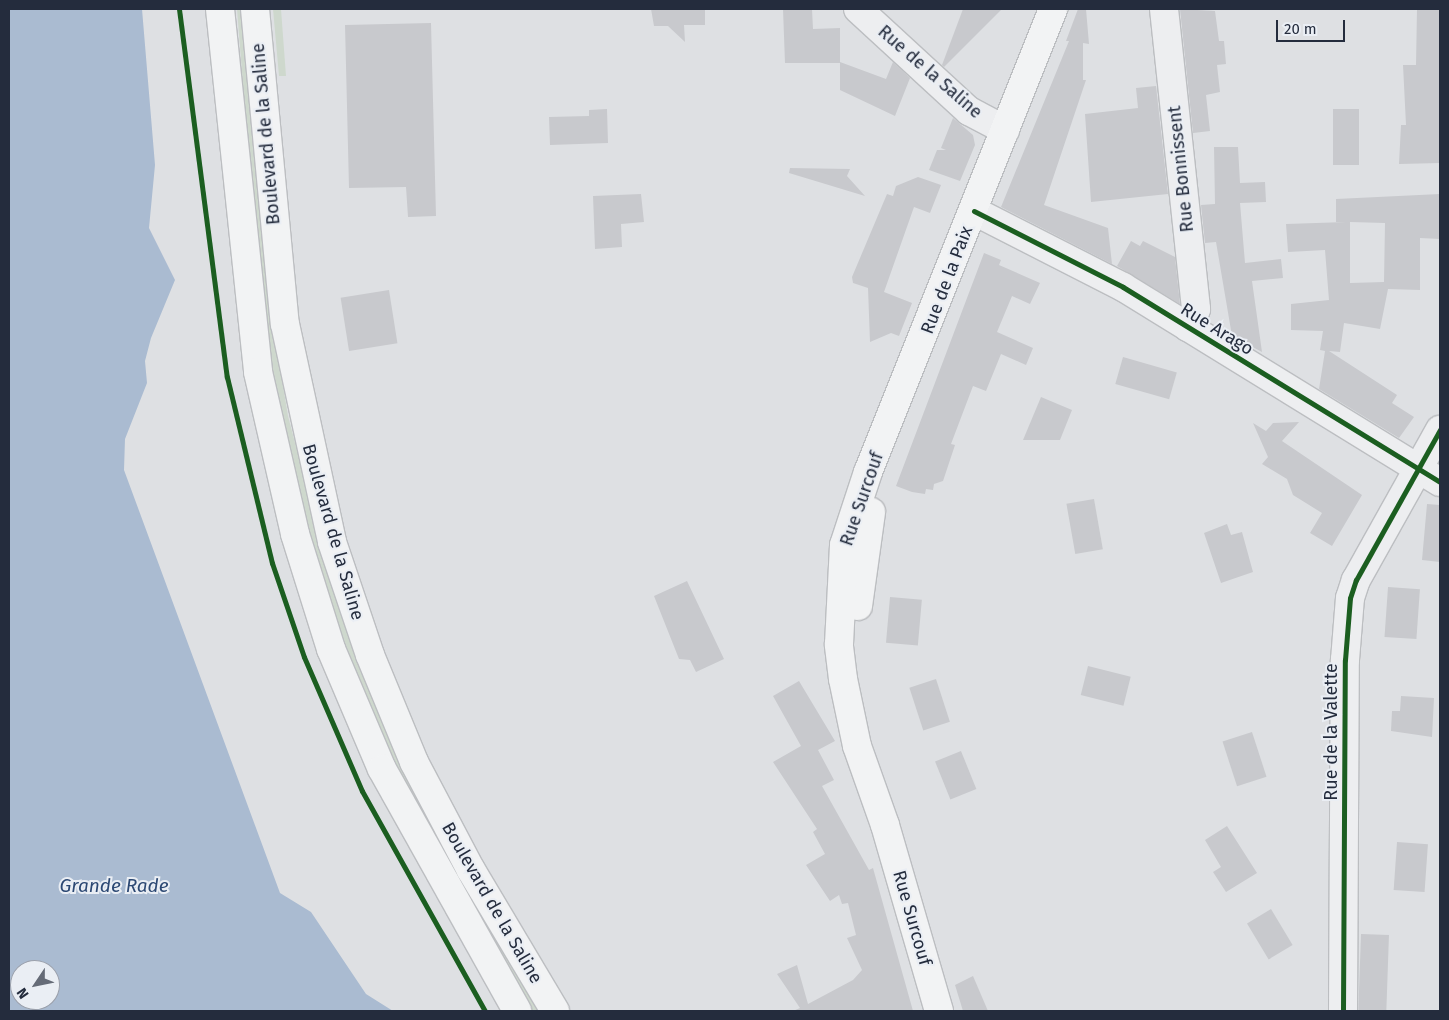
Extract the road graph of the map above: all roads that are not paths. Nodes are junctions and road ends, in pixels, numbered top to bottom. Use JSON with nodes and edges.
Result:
{"nodes":[{"id":1,"x":220,"y":9,"type":"edge"},
{"id":2,"x":255,"y":9,"type":"edge"},
{"id":3,"x":858,"y":9,"type":"edge"},
{"id":4,"x":1053,"y":9,"type":"edge"},
{"id":5,"x":1164,"y":9,"type":"edge"},
{"id":6,"x":1005,"y":130,"type":"junction"},
{"id":7,"x":974,"y":211,"type":"junction"},
{"id":8,"x":1188,"y":327,"type":"junction"},
{"id":9,"x":1440,"y":430,"type":"edge"},
{"id":10,"x":884,"y":439,"type":"joint"},
{"id":11,"x":1429,"y":476,"type":"edge"},
{"id":12,"x":517,"y":1011,"type":"edge"},
{"id":13,"x":555,"y":1011,"type":"edge"},
{"id":14,"x":939,"y":1011,"type":"edge"},
{"id":15,"x":1343,"y":1011,"type":"edge"}],
"edges":[{"from":1,"to":12,"type":"main road","name":"Boulevard de la Saline"},
{"from":2,"to":13,"type":"main road","name":"Boulevard de la Saline"},
{"from":3,"to":6,"type":"street","name":"Rue de la Saline"},
{"from":4,"to":6,"type":"main road","name":"Rue de la Paix"},
{"from":5,"to":8,"type":"street","name":"Rue Bonnissent"},
{"from":6,"to":7,"type":"main road","name":"Rue de la Paix"},
{"from":7,"to":8,"type":"street","name":"Rue Arago"},
{"from":7,"to":10,"type":"main road","name":"Rue de la Paix"},
{"from":8,"to":11,"type":"street","name":"Rue Arago"},
{"from":9,"to":11,"type":"street","name":"Rue de la Valette"},
{"from":10,"to":14,"type":"main road","name":"Rue Surcouf"},
{"from":11,"to":15,"type":"street","name":"Rue de la Valette"}]}
